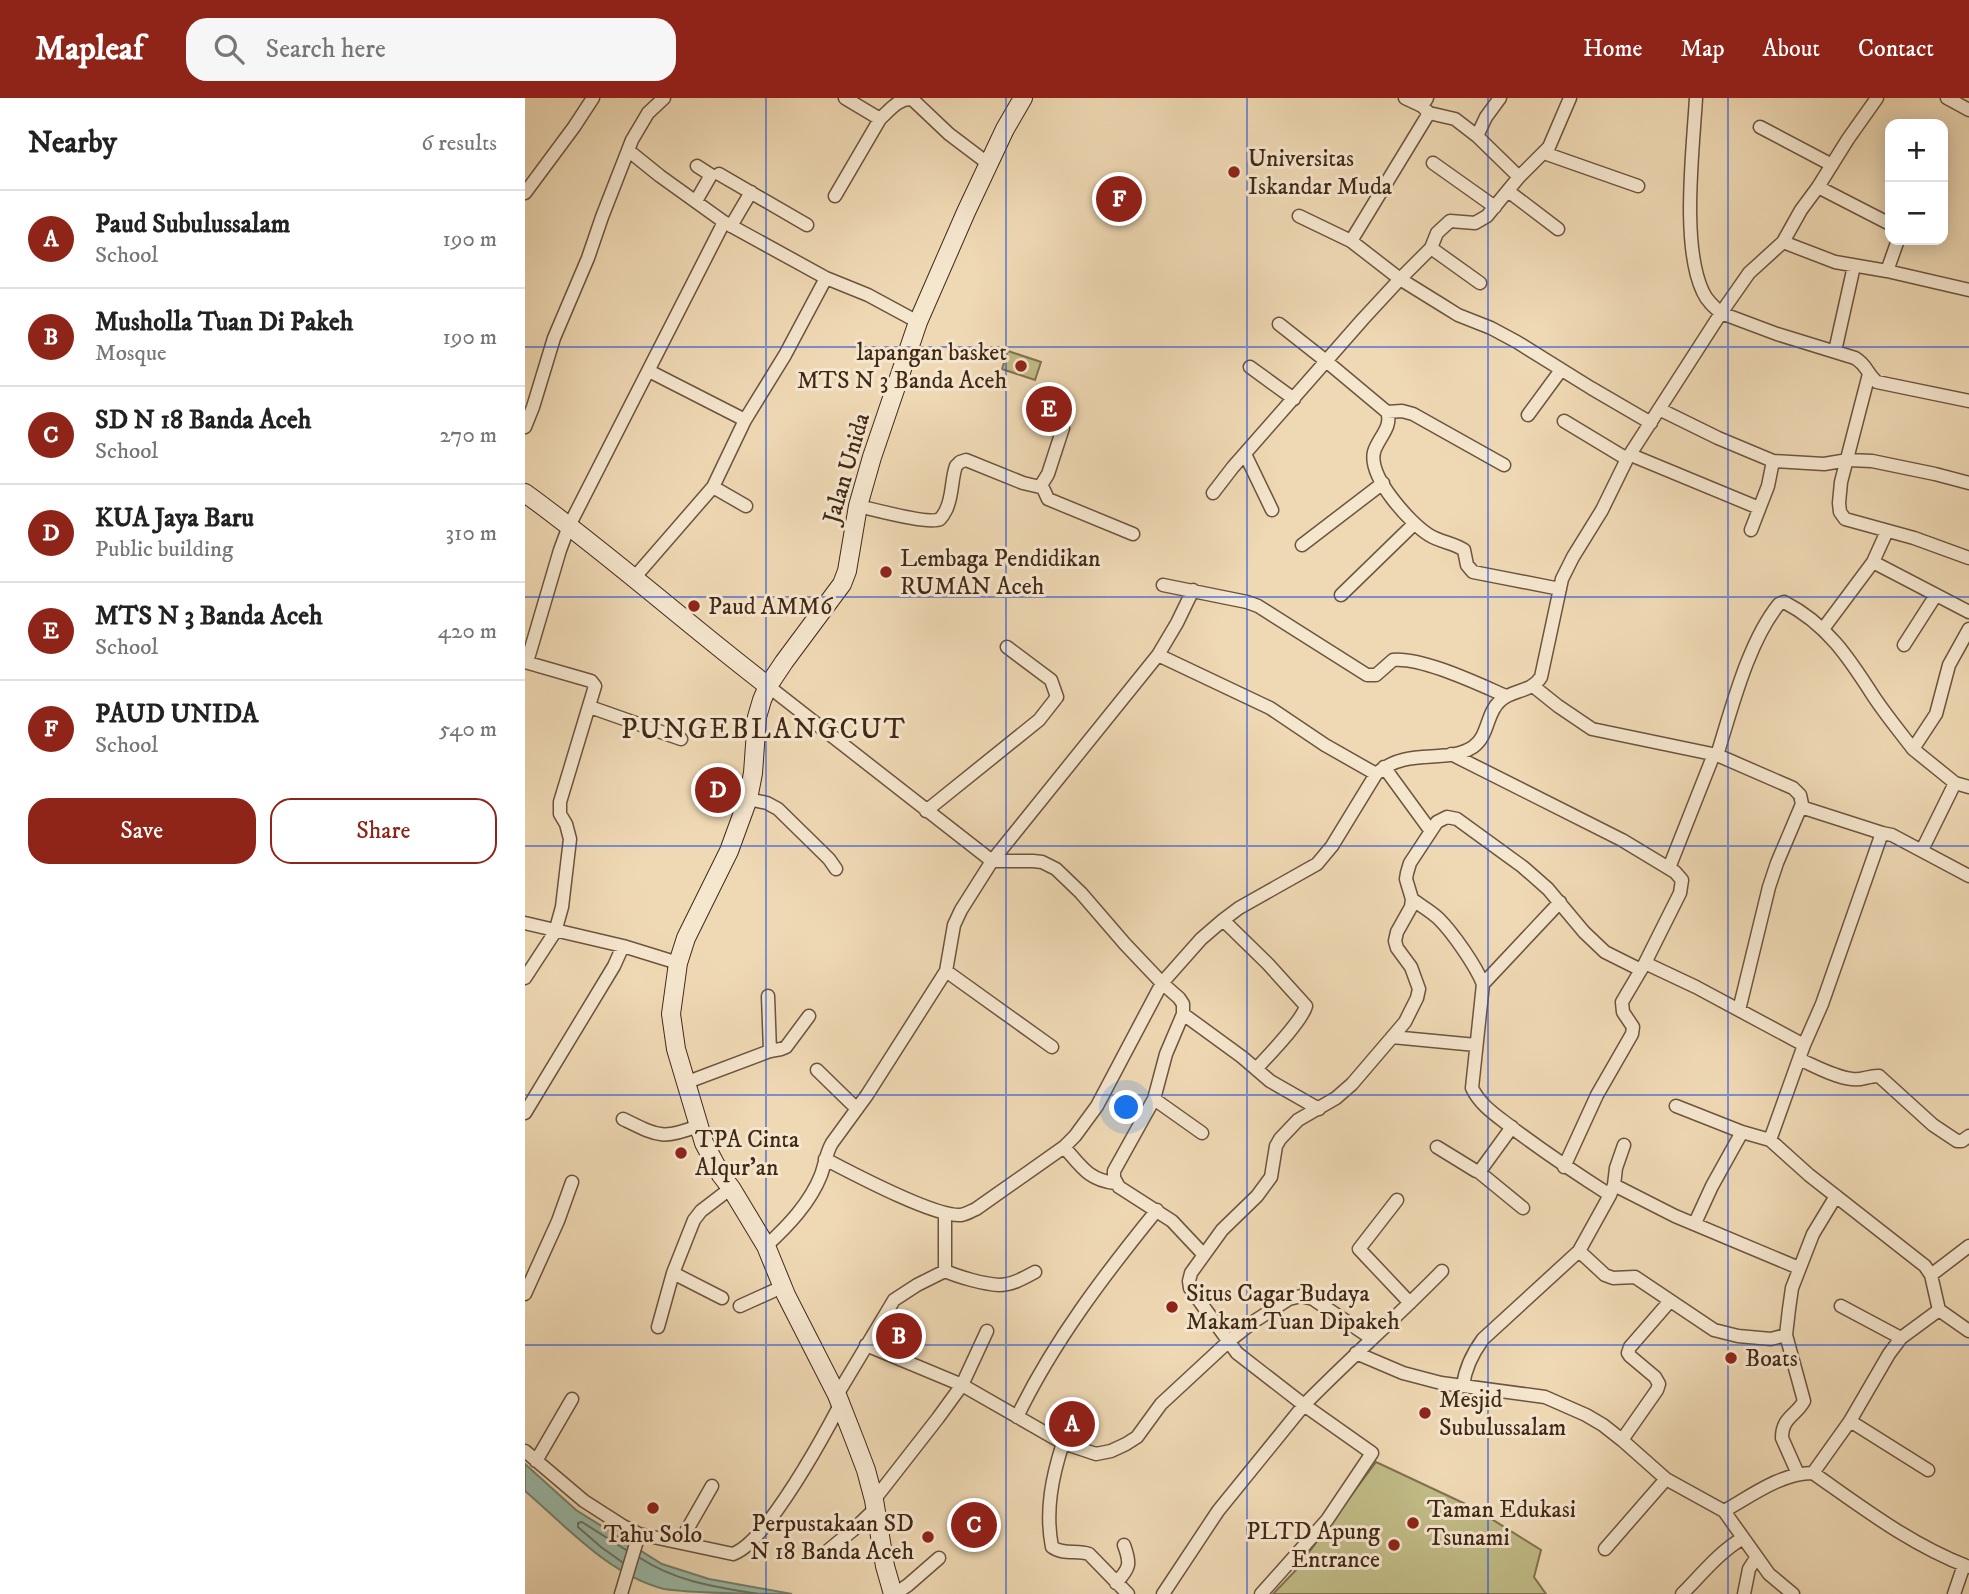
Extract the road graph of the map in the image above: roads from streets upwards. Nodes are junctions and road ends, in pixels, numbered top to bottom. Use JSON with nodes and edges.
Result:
{"nodes":[{"id":1,"x":593,"y":98,"type":"edge"},
{"id":2,"x":663,"y":98,"type":"edge"},
{"id":3,"x":845,"y":98,"type":"edge"},
{"id":4,"x":1023,"y":98,"type":"edge"},
{"id":5,"x":1405,"y":98,"type":"edge"},
{"id":6,"x":1500,"y":98,"type":"edge"},
{"id":7,"x":1570,"y":98,"type":"edge"},
{"id":8,"x":1696,"y":98,"type":"edge"},
{"id":9,"x":1877,"y":98,"type":"edge"},
{"id":10,"x":1947,"y":98,"type":"edge"},
{"id":11,"x":1426,"y":106,"type":"edge"},
{"id":12,"x":1969,"y":110,"type":"edge"},
{"id":13,"x":880,"y":120,"type":"junction"},
{"id":14,"x":1760,"y":127,"type":"dead end"},
{"id":15,"x":1477,"y":136,"type":"junction"},
{"id":16,"x":629,"y":151,"type":"junction"},
{"id":17,"x":1544,"y":153,"type":"junction"},
{"id":18,"x":1433,"y":163,"type":"dead end"},
{"id":19,"x":990,"y":165,"type":"junction"},
{"id":20,"x":1832,"y":165,"type":"junction"},
{"id":21,"x":697,"y":166,"type":"dead end"},
{"id":22,"x":719,"y":174,"type":"dead end"},
{"id":23,"x":1519,"y":177,"type":"junction"},
{"id":24,"x":1638,"y":186,"type":"dead end"},
{"id":25,"x":1818,"y":187,"type":"junction"},
{"id":26,"x":1508,"y":191,"type":"junction"},
{"id":27,"x":751,"y":192,"type":"junction"},
{"id":28,"x":525,"y":193,"type":"edge"},
{"id":29,"x":835,"y":196,"type":"dead end"},
{"id":30,"x":696,"y":201,"type":"junction"},
{"id":31,"x":1495,"y":207,"type":"junction"},
{"id":32,"x":1299,"y":216,"type":"dead end"},
{"id":33,"x":1885,"y":221,"type":"edge"},
{"id":34,"x":727,"y":224,"type":"junction"},
{"id":35,"x":807,"y":225,"type":"dead end"},
{"id":36,"x":1558,"y":229,"type":"dead end"},
{"id":37,"x":1351,"y":241,"type":"junction"},
{"id":38,"x":1783,"y":242,"type":"junction"},
{"id":39,"x":1896,"y":245,"type":"edge"},
{"id":40,"x":1431,"y":248,"type":"junction"},
{"id":41,"x":1854,"y":266,"type":"junction"},
{"id":42,"x":1887,"y":271,"type":"junction"},
{"id":43,"x":826,"y":278,"type":"junction"},
{"id":44,"x":1400,"y":278,"type":"junction"},
{"id":45,"x":1480,"y":283,"type":"dead end"},
{"id":46,"x":1969,"y":290,"type":"edge"},
{"id":47,"x":1721,"y":313,"type":"junction"},
{"id":48,"x":918,"y":322,"type":"junction"},
{"id":49,"x":1279,"y":324,"type":"dead end"},
{"id":50,"x":1835,"y":351,"type":"junction"},
{"id":51,"x":1327,"y":361,"type":"junction"},
{"id":52,"x":1250,"y":368,"type":"dead end"},
{"id":53,"x":1561,"y":370,"type":"junction"},
{"id":54,"x":649,"y":372,"type":"junction"},
{"id":55,"x":1869,"y":374,"type":"junction"},
{"id":56,"x":1294,"y":399,"type":"junction"},
{"id":57,"x":1969,"y":401,"type":"edge"},
{"id":58,"x":1659,"y":409,"type":"junction"},
{"id":59,"x":1387,"y":412,"type":"junction"},
{"id":60,"x":1528,"y":415,"type":"dead end"},
{"id":61,"x":745,"y":420,"type":"junction"},
{"id":62,"x":1565,"y":422,"type":"dead end"},
{"id":63,"x":1651,"y":423,"type":"junction"},
{"id":64,"x":525,"y":427,"type":"edge"},
{"id":65,"x":1063,"y":428,"type":"dead end"},
{"id":66,"x":1245,"y":454,"type":"junction"},
{"id":67,"x":1629,"y":457,"type":"junction"},
{"id":68,"x":1848,"y":460,"type":"junction"},
{"id":69,"x":1773,"y":461,"type":"junction"},
{"id":70,"x":1504,"y":464,"type":"dead end"},
{"id":71,"x":1383,"y":484,"type":"junction"},
{"id":72,"x":1969,"y":484,"type":"edge"},
{"id":73,"x":1042,"y":486,"type":"junction"},
{"id":74,"x":713,"y":487,"type":"junction"},
{"id":75,"x":525,"y":493,"type":"edge"},
{"id":76,"x":1213,"y":493,"type":"dead end"},
{"id":77,"x":747,"y":506,"type":"dead end"},
{"id":78,"x":858,"y":506,"type":"junction"},
{"id":79,"x":1759,"y":508,"type":"junction"},
{"id":80,"x":1272,"y":510,"type":"dead end"},
{"id":81,"x":1414,"y":524,"type":"junction"},
{"id":82,"x":569,"y":526,"type":"junction"},
{"id":83,"x":1751,"y":530,"type":"dead end"},
{"id":84,"x":1887,"y":530,"type":"junction"},
{"id":85,"x":1133,"y":534,"type":"dead end"},
{"id":86,"x":1301,"y":545,"type":"dead end"},
{"id":87,"x":1969,"y":558,"type":"edge"},
{"id":88,"x":1873,"y":562,"type":"junction"},
{"id":89,"x":634,"y":579,"type":"junction"},
{"id":90,"x":1163,"y":584,"type":"dead end"},
{"id":91,"x":1560,"y":589,"type":"junction"},
{"id":92,"x":1193,"y":590,"type":"junction"},
{"id":93,"x":1341,"y":594,"type":"dead end"},
{"id":94,"x":1936,"y":595,"type":"junction"},
{"id":95,"x":1969,"y":612,"type":"edge"},
{"id":96,"x":1822,"y":629,"type":"junction"},
{"id":97,"x":1969,"y":629,"type":"edge"},
{"id":98,"x":1904,"y":645,"type":"dead end"},
{"id":99,"x":1007,"y":647,"type":"dead end"},
{"id":100,"x":1158,"y":655,"type":"junction"},
{"id":101,"x":526,"y":662,"type":"edge"},
{"id":102,"x":768,"y":686,"type":"junction"},
{"id":103,"x":1533,"y":687,"type":"junction"},
{"id":104,"x":1506,"y":696,"type":"junction"},
{"id":105,"x":590,"y":707,"type":"junction"},
{"id":106,"x":681,"y":739,"type":"dead end"},
{"id":107,"x":1913,"y":749,"type":"junction"},
{"id":108,"x":1451,"y":754,"type":"junction"},
{"id":109,"x":1716,"y":754,"type":"junction"},
{"id":110,"x":1380,"y":771,"type":"junction"},
{"id":111,"x":1955,"y":783,"type":"junction"},
{"id":112,"x":1969,"y":787,"type":"edge"},
{"id":113,"x":748,"y":799,"type":"junction"},
{"id":114,"x":1801,"y":807,"type":"junction"},
{"id":115,"x":926,"y":811,"type":"junction"},
{"id":116,"x":1430,"y":830,"type":"junction"},
{"id":117,"x":1882,"y":833,"type":"junction"},
{"id":118,"x":1922,"y":850,"type":"junction"},
{"id":119,"x":992,"y":861,"type":"junction"},
{"id":120,"x":1669,"y":868,"type":"junction"},
{"id":121,"x":836,"y":869,"type":"dead end"},
{"id":122,"x":1969,"y":876,"type":"edge"},
{"id":123,"x":1412,"y":899,"type":"junction"},
{"id":124,"x":1560,"y":902,"type":"junction"},
{"id":125,"x":1223,"y":919,"type":"junction"},
{"id":126,"x":525,"y":923,"type":"edge"},
{"id":127,"x":555,"y":932,"type":"junction"},
{"id":128,"x":623,"y":946,"type":"junction"},
{"id":129,"x":678,"y":963,"type":"junction"},
{"id":130,"x":1643,"y":967,"type":"junction"},
{"id":131,"x":946,"y":971,"type":"junction"},
{"id":132,"x":525,"y":978,"type":"edge"},
{"id":133,"x":1162,"y":983,"type":"junction"},
{"id":134,"x":1483,"y":984,"type":"junction"},
{"id":135,"x":768,"y":996,"type":"dead end"},
{"id":136,"x":1739,"y":1010,"type":"junction"},
{"id":137,"x":1183,"y":1014,"type":"junction"},
{"id":138,"x":809,"y":1016,"type":"dead end"},
{"id":139,"x":1392,"y":1037,"type":"junction"},
{"id":140,"x":1476,"y":1045,"type":"junction"},
{"id":141,"x":1804,"y":1045,"type":"junction"},
{"id":142,"x":1052,"y":1047,"type":"dead end"},
{"id":143,"x":770,"y":1051,"type":"junction"},
{"id":144,"x":1799,"y":1059,"type":"junction"},
{"id":145,"x":1256,"y":1069,"type":"junction"},
{"id":146,"x":817,"y":1070,"type":"dead end"},
{"id":147,"x":684,"y":1083,"type":"junction"},
{"id":148,"x":1154,"y":1099,"type":"junction"},
{"id":149,"x":1676,"y":1106,"type":"dead end"},
{"id":150,"x":857,"y":1109,"type":"junction"},
{"id":151,"x":1319,"y":1109,"type":"junction"},
{"id":152,"x":525,"y":1114,"type":"edge"},
{"id":153,"x":623,"y":1119,"type":"dead end"},
{"id":154,"x":698,"y":1126,"type":"junction"},
{"id":155,"x":1512,"y":1127,"type":"junction"},
{"id":156,"x":1742,"y":1132,"type":"junction"},
{"id":157,"x":1202,"y":1133,"type":"dead end"},
{"id":158,"x":1969,"y":1136,"type":"edge"},
{"id":159,"x":1770,"y":1140,"type":"junction"},
{"id":160,"x":1624,"y":1145,"type":"dead end"},
{"id":161,"x":1064,"y":1147,"type":"junction"},
{"id":162,"x":1437,"y":1147,"type":"dead end"},
{"id":163,"x":825,"y":1159,"type":"junction"},
{"id":164,"x":1564,"y":1167,"type":"junction"},
{"id":165,"x":1479,"y":1172,"type":"junction"},
{"id":166,"x":572,"y":1182,"type":"dead end"},
{"id":167,"x":1115,"y":1183,"type":"junction"},
{"id":168,"x":731,"y":1188,"type":"junction"},
{"id":169,"x":1612,"y":1190,"type":"junction"},
{"id":170,"x":1836,"y":1196,"type":"junction"},
{"id":171,"x":1397,"y":1200,"type":"dead end"},
{"id":172,"x":1523,"y":1208,"type":"dead end"},
{"id":173,"x":1157,"y":1210,"type":"junction"},
{"id":174,"x":946,"y":1213,"type":"junction"},
{"id":175,"x":1695,"y":1223,"type":"junction"},
{"id":176,"x":766,"y":1246,"type":"junction"},
{"id":177,"x":1969,"y":1246,"type":"edge"},
{"id":178,"x":1579,"y":1251,"type":"junction"},
{"id":179,"x":1204,"y":1255,"type":"junction"},
{"id":180,"x":1799,"y":1268,"type":"junction"},
{"id":181,"x":945,"y":1271,"type":"junction"},
{"id":182,"x":1442,"y":1271,"type":"dead end"},
{"id":183,"x":1035,"y":1272,"type":"dead end"},
{"id":184,"x":673,"y":1273,"type":"junction"},
{"id":185,"x":1931,"y":1275,"type":"junction"},
{"id":186,"x":782,"y":1287,"type":"junction"},
{"id":187,"x":525,"y":1294,"type":"edge"},
{"id":188,"x":722,"y":1298,"type":"dead end"},
{"id":189,"x":1670,"y":1301,"type":"junction"},
{"id":190,"x":1410,"y":1303,"type":"junction"},
{"id":191,"x":740,"y":1306,"type":"dead end"},
{"id":192,"x":1841,"y":1306,"type":"dead end"},
{"id":193,"x":1939,"y":1310,"type":"junction"},
{"id":194,"x":658,"y":1327,"type":"dead end"},
{"id":195,"x":987,"y":1331,"type":"dead end"},
{"id":196,"x":1969,"y":1331,"type":"edge"},
{"id":197,"x":1786,"y":1335,"type":"junction"},
{"id":198,"x":1371,"y":1338,"type":"junction"},
{"id":199,"x":1901,"y":1338,"type":"junction"},
{"id":200,"x":1229,"y":1341,"type":"junction"},
{"id":201,"x":866,"y":1345,"type":"junction"},
{"id":202,"x":1356,"y":1353,"type":"junction"},
{"id":203,"x":961,"y":1385,"type":"junction"},
{"id":204,"x":1463,"y":1386,"type":"junction"},
{"id":205,"x":572,"y":1399,"type":"dead end"},
{"id":206,"x":838,"y":1400,"type":"junction"},
{"id":207,"x":1304,"y":1405,"type":"junction"},
{"id":208,"x":1017,"y":1417,"type":"junction"},
{"id":209,"x":1850,"y":1421,"type":"junction"},
{"id":210,"x":1622,"y":1440,"type":"junction"},
{"id":211,"x":1063,"y":1443,"type":"junction"},
{"id":212,"x":525,"y":1451,"type":"edge"},
{"id":213,"x":536,"y":1461,"type":"junction"},
{"id":214,"x":1928,"y":1470,"type":"dead end"},
{"id":215,"x":1813,"y":1473,"type":"junction"},
{"id":216,"x":1798,"y":1474,"type":"junction"},
{"id":217,"x":1666,"y":1479,"type":"junction"},
{"id":218,"x":712,"y":1486,"type":"dead end"},
{"id":219,"x":874,"y":1505,"type":"junction"},
{"id":220,"x":1724,"y":1511,"type":"junction"},
{"id":221,"x":639,"y":1538,"type":"junction"},
{"id":222,"x":1743,"y":1538,"type":"junction"},
{"id":223,"x":680,"y":1542,"type":"junction"},
{"id":224,"x":1124,"y":1545,"type":"dead end"},
{"id":225,"x":1605,"y":1549,"type":"dead end"},
{"id":226,"x":825,"y":1553,"type":"dead end"},
{"id":227,"x":939,"y":1558,"type":"dead end"},
{"id":228,"x":1756,"y":1558,"type":"junction"},
{"id":229,"x":1967,"y":1566,"type":"edge"},
{"id":230,"x":1120,"y":1589,"type":"edge"},
{"id":231,"x":621,"y":1594,"type":"edge"},
{"id":232,"x":894,"y":1594,"type":"edge"},
{"id":233,"x":1163,"y":1594,"type":"edge"},
{"id":234,"x":1261,"y":1594,"type":"edge"},
{"id":235,"x":1682,"y":1594,"type":"edge"},
{"id":236,"x":1744,"y":1594,"type":"edge"},
{"id":237,"x":1793,"y":1594,"type":"edge"},
{"id":238,"x":1954,"y":1594,"type":"edge"}],
"edges":[{"from":1,"to":28,"type":"street"},
{"from":2,"to":16,"type":"street"},
{"from":3,"to":13,"type":"street"},
{"from":4,"to":19,"type":"street","name":"Jalan Unida"},
{"from":5,"to":11,"type":"street"},
{"from":6,"to":15,"type":"street"},
{"from":7,"to":17,"type":"street"},
{"from":8,"to":47,"type":"street"},
{"from":9,"to":20,"type":"street"},
{"from":10,"to":12,"type":"street"},
{"from":11,"to":15,"type":"street"},
{"from":11,"to":37,"type":"street"},
{"from":13,"to":19,"type":"street"},
{"from":13,"to":29,"type":"street"},
{"from":14,"to":20,"type":"street"},
{"from":15,"to":23,"type":"street"},
{"from":16,"to":30,"type":"street"},
{"from":16,"to":64,"type":"street"},
{"from":17,"to":23,"type":"street"},
{"from":17,"to":24,"type":"street"},
{"from":18,"to":31,"type":"street"},
{"from":19,"to":48,"type":"street","name":"Jalan Unida"},
{"from":20,"to":25,"type":"street"},
{"from":21,"to":30,"type":"street"},
{"from":22,"to":27,"type":"street"},
{"from":23,"to":26,"type":"street"},
{"from":25,"to":33,"type":"street"},
{"from":25,"to":38,"type":"street"},
{"from":26,"to":31,"type":"street"},
{"from":26,"to":36,"type":"street"},
{"from":27,"to":34,"type":"street"},
{"from":27,"to":35,"type":"street"},
{"from":30,"to":34,"type":"street"},
{"from":31,"to":40,"type":"street"},
{"from":32,"to":37,"type":"street"},
{"from":34,"to":43,"type":"street"},
{"from":34,"to":54,"type":"street"},
{"from":37,"to":44,"type":"street"},
{"from":38,"to":41,"type":"street"},
{"from":38,"to":47,"type":"street"},
{"from":39,"to":42,"type":"street"},
{"from":40,"to":44,"type":"street"},
{"from":40,"to":45,"type":"street"},
{"from":41,"to":42,"type":"street"},
{"from":41,"to":50,"type":"street"},
{"from":42,"to":46,"type":"street"},
{"from":43,"to":48,"type":"street"},
{"from":43,"to":61,"type":"street"},
{"from":44,"to":51,"type":"street"},
{"from":44,"to":53,"type":"street"},
{"from":47,"to":50,"type":"street"},
{"from":47,"to":58,"type":"street"},
{"from":48,"to":78,"type":"street","name":"Jalan Unida"},
{"from":49,"to":51,"type":"street"},
{"from":50,"to":55,"type":"street"},
{"from":51,"to":56,"type":"street"},
{"from":51,"to":59,"type":"street"},
{"from":52,"to":56,"type":"street"},
{"from":53,"to":60,"type":"street"},
{"from":53,"to":63,"type":"street"},
{"from":54,"to":61,"type":"street"},
{"from":54,"to":82,"type":"street"},
{"from":55,"to":57,"type":"street"},
{"from":55,"to":68,"type":"street"},
{"from":56,"to":66,"type":"street"},
{"from":58,"to":63,"type":"street"},
{"from":58,"to":69,"type":"street"},
{"from":59,"to":70,"type":"street"},
{"from":59,"to":71,"type":"street"},
{"from":61,"to":74,"type":"street"},
{"from":62,"to":67,"type":"street"},
{"from":63,"to":67,"type":"street"},
{"from":65,"to":73,"type":"street"},
{"from":66,"to":76,"type":"street"},
{"from":66,"to":80,"type":"street"},
{"from":67,"to":79,"type":"street"},
{"from":67,"to":91,"type":"street"},
{"from":68,"to":69,"type":"street"},
{"from":68,"to":72,"type":"street"},
{"from":68,"to":84,"type":"street"},
{"from":69,"to":79,"type":"street"},
{"from":71,"to":81,"type":"street"},
{"from":71,"to":86,"type":"street"},
{"from":73,"to":78,"type":"street"},
{"from":73,"to":85,"type":"street"},
{"from":74,"to":77,"type":"street"},
{"from":74,"to":89,"type":"street"},
{"from":75,"to":82,"type":"street"},
{"from":78,"to":102,"type":"street","name":"Jalan Unida"},
{"from":79,"to":83,"type":"street"},
{"from":81,"to":91,"type":"street"},
{"from":81,"to":93,"type":"street"},
{"from":82,"to":89,"type":"street"},
{"from":82,"to":101,"type":"street"},
{"from":84,"to":87,"type":"street"},
{"from":84,"to":88,"type":"street"},
{"from":88,"to":94,"type":"street"},
{"from":88,"to":96,"type":"street"},
{"from":89,"to":102,"type":"street"},
{"from":90,"to":92,"type":"street"},
{"from":91,"to":103,"type":"street"},
{"from":92,"to":100,"type":"street"},
{"from":92,"to":104,"type":"street"},
{"from":94,"to":95,"type":"street"},
{"from":94,"to":98,"type":"street"},
{"from":96,"to":107,"type":"street"},
{"from":96,"to":109,"type":"street"},
{"from":97,"to":107,"type":"street"},
{"from":99,"to":115,"type":"street"},
{"from":100,"to":110,"type":"street"},
{"from":100,"to":119,"type":"street"},
{"from":101,"to":105,"type":"street"},
{"from":102,"to":113,"type":"street","name":"Jalan Unida"},
{"from":102,"to":115,"type":"street"},
{"from":103,"to":104,"type":"street"},
{"from":103,"to":109,"type":"street"},
{"from":104,"to":108,"type":"street"},
{"from":105,"to":106,"type":"street"},
{"from":105,"to":127,"type":"street"},
{"from":107,"to":111,"type":"street"},
{"from":108,"to":110,"type":"street"},
{"from":108,"to":120,"type":"street"},
{"from":109,"to":114,"type":"street"},
{"from":109,"to":120,"type":"street"},
{"from":110,"to":116,"type":"street"},
{"from":110,"to":125,"type":"street"},
{"from":111,"to":112,"type":"street"},
{"from":111,"to":118,"type":"street"},
{"from":113,"to":121,"type":"street"},
{"from":113,"to":129,"type":"street","name":"Jalan Unida"},
{"from":114,"to":117,"type":"street"},
{"from":114,"to":136,"type":"street"},
{"from":115,"to":119,"type":"street"},
{"from":116,"to":123,"type":"street"},
{"from":116,"to":124,"type":"street"},
{"from":117,"to":118,"type":"street"},
{"from":117,"to":141,"type":"street"},
{"from":118,"to":122,"type":"street"},
{"from":119,"to":131,"type":"street"},
{"from":119,"to":133,"type":"street"},
{"from":120,"to":130,"type":"street"},
{"from":123,"to":134,"type":"street"},
{"from":123,"to":139,"type":"street"},
{"from":124,"to":130,"type":"street"},
{"from":124,"to":134,"type":"street"},
{"from":125,"to":133,"type":"street"},
{"from":125,"to":145,"type":"street"},
{"from":126,"to":127,"type":"street"},
{"from":127,"to":128,"type":"street"},
{"from":127,"to":132,"type":"street"},
{"from":128,"to":129,"type":"street"},
{"from":128,"to":152,"type":"street"},
{"from":129,"to":147,"type":"street","name":"Jalan Unida"},
{"from":130,"to":136,"type":"street"},
{"from":130,"to":164,"type":"street"},
{"from":131,"to":142,"type":"street"},
{"from":131,"to":150,"type":"street"},
{"from":133,"to":137,"type":"street"},
{"from":133,"to":161,"type":"street"},
{"from":134,"to":140,"type":"street"},
{"from":135,"to":143,"type":"street"},
{"from":136,"to":141,"type":"street"},
{"from":137,"to":145,"type":"street"},
{"from":137,"to":148,"type":"street"},
{"from":138,"to":143,"type":"street"},
{"from":139,"to":140,"type":"street"},
{"from":139,"to":151,"type":"street"},
{"from":140,"to":155,"type":"street"},
{"from":141,"to":144,"type":"street"},
{"from":143,"to":147,"type":"street"},
{"from":144,"to":158,"type":"street"},
{"from":144,"to":159,"type":"street"},
{"from":145,"to":151,"type":"street"},
{"from":146,"to":150,"type":"street"},
{"from":147,"to":154,"type":"street","name":"Jalan Unida"},
{"from":148,"to":157,"type":"street"},
{"from":148,"to":167,"type":"street"},
{"from":149,"to":156,"type":"street"},
{"from":150,"to":163,"type":"street"},
{"from":151,"to":179,"type":"street"},
{"from":153,"to":154,"type":"street"},
{"from":154,"to":168,"type":"street","name":"Jalan Unida"},
{"from":155,"to":164,"type":"street"},
{"from":155,"to":165,"type":"street"},
{"from":156,"to":159,"type":"street"},
{"from":156,"to":175,"type":"street"},
{"from":159,"to":170,"type":"street"},
{"from":160,"to":169,"type":"street"},
{"from":161,"to":167,"type":"street"},
{"from":161,"to":174,"type":"street"},
{"from":162,"to":165,"type":"street"},
{"from":163,"to":174,"type":"street"},
{"from":163,"to":176,"type":"street"},
{"from":164,"to":169,"type":"street"},
{"from":165,"to":172,"type":"street"},
{"from":166,"to":187,"type":"street"},
{"from":167,"to":173,"type":"street"},
{"from":168,"to":176,"type":"street","name":"Jalan Unida"},
{"from":168,"to":184,"type":"street"},
{"from":169,"to":175,"type":"street"},
{"from":169,"to":178,"type":"street"},
{"from":170,"to":180,"type":"street"},
{"from":170,"to":185,"type":"street"},
{"from":171,"to":190,"type":"street"},
{"from":173,"to":179,"type":"street"},
{"from":173,"to":208,"type":"street"},
{"from":174,"to":181,"type":"street"},
{"from":175,"to":180,"type":"street"},
{"from":176,"to":186,"type":"street","name":"Jalan Unida"},
{"from":177,"to":185,"type":"street"},
{"from":178,"to":189,"type":"street"},
{"from":178,"to":204,"type":"street"},
{"from":179,"to":200,"type":"street"},
{"from":180,"to":197,"type":"street"},
{"from":181,"to":183,"type":"street"},
{"from":181,"to":201,"type":"street"},
{"from":182,"to":190,"type":"street"},
{"from":184,"to":188,"type":"street"},
{"from":184,"to":194,"type":"street"},
{"from":185,"to":193,"type":"street"},
{"from":186,"to":191,"type":"street"},
{"from":186,"to":206,"type":"street","name":"Jalan Unida"},
{"from":189,"to":197,"type":"street"},
{"from":189,"to":210,"type":"street"},
{"from":190,"to":198,"type":"street"},
{"from":192,"to":199,"type":"street"},
{"from":193,"to":196,"type":"street"},
{"from":193,"to":199,"type":"street"},
{"from":195,"to":203,"type":"street"},
{"from":197,"to":216,"type":"street"},
{"from":198,"to":200,"type":"street"},
{"from":198,"to":202,"type":"street"},
{"from":199,"to":209,"type":"street"},
{"from":200,"to":207,"type":"street"},
{"from":200,"to":211,"type":"street"},
{"from":201,"to":203,"type":"street"},
{"from":201,"to":206,"type":"street"},
{"from":202,"to":204,"type":"street"},
{"from":202,"to":207,"type":"street"},
{"from":203,"to":208,"type":"street"},
{"from":203,"to":219,"type":"street"},
{"from":204,"to":210,"type":"street"},
{"from":205,"to":213,"type":"street"},
{"from":206,"to":219,"type":"street","name":"Jalan Unida"},
{"from":206,"to":223,"type":"street"},
{"from":207,"to":233,"type":"street"},
{"from":207,"to":234,"type":"street"},
{"from":208,"to":211,"type":"street"},
{"from":209,"to":214,"type":"street"},
{"from":209,"to":215,"type":"street"},
{"from":210,"to":217,"type":"street"},
{"from":211,"to":230,"type":"street"},
{"from":212,"to":213,"type":"street"},
{"from":213,"to":221,"type":"street"},
{"from":215,"to":216,"type":"street"},
{"from":215,"to":229,"type":"street"},
{"from":216,"to":220,"type":"street"},
{"from":217,"to":220,"type":"street"},
{"from":217,"to":225,"type":"street"},
{"from":218,"to":223,"type":"street"},
{"from":219,"to":226,"type":"street"},
{"from":219,"to":232,"type":"street","name":"Jalan Unida"},
{"from":220,"to":222,"type":"street"},
{"from":221,"to":223,"type":"street"},
{"from":221,"to":231,"type":"street"},
{"from":222,"to":228,"type":"street"},
{"from":222,"to":235,"type":"street"},
{"from":224,"to":230,"type":"street"},
{"from":227,"to":232,"type":"street"},
{"from":228,"to":236,"type":"street"},
{"from":228,"to":237,"type":"street"},
{"from":229,"to":238,"type":"street"}]}
